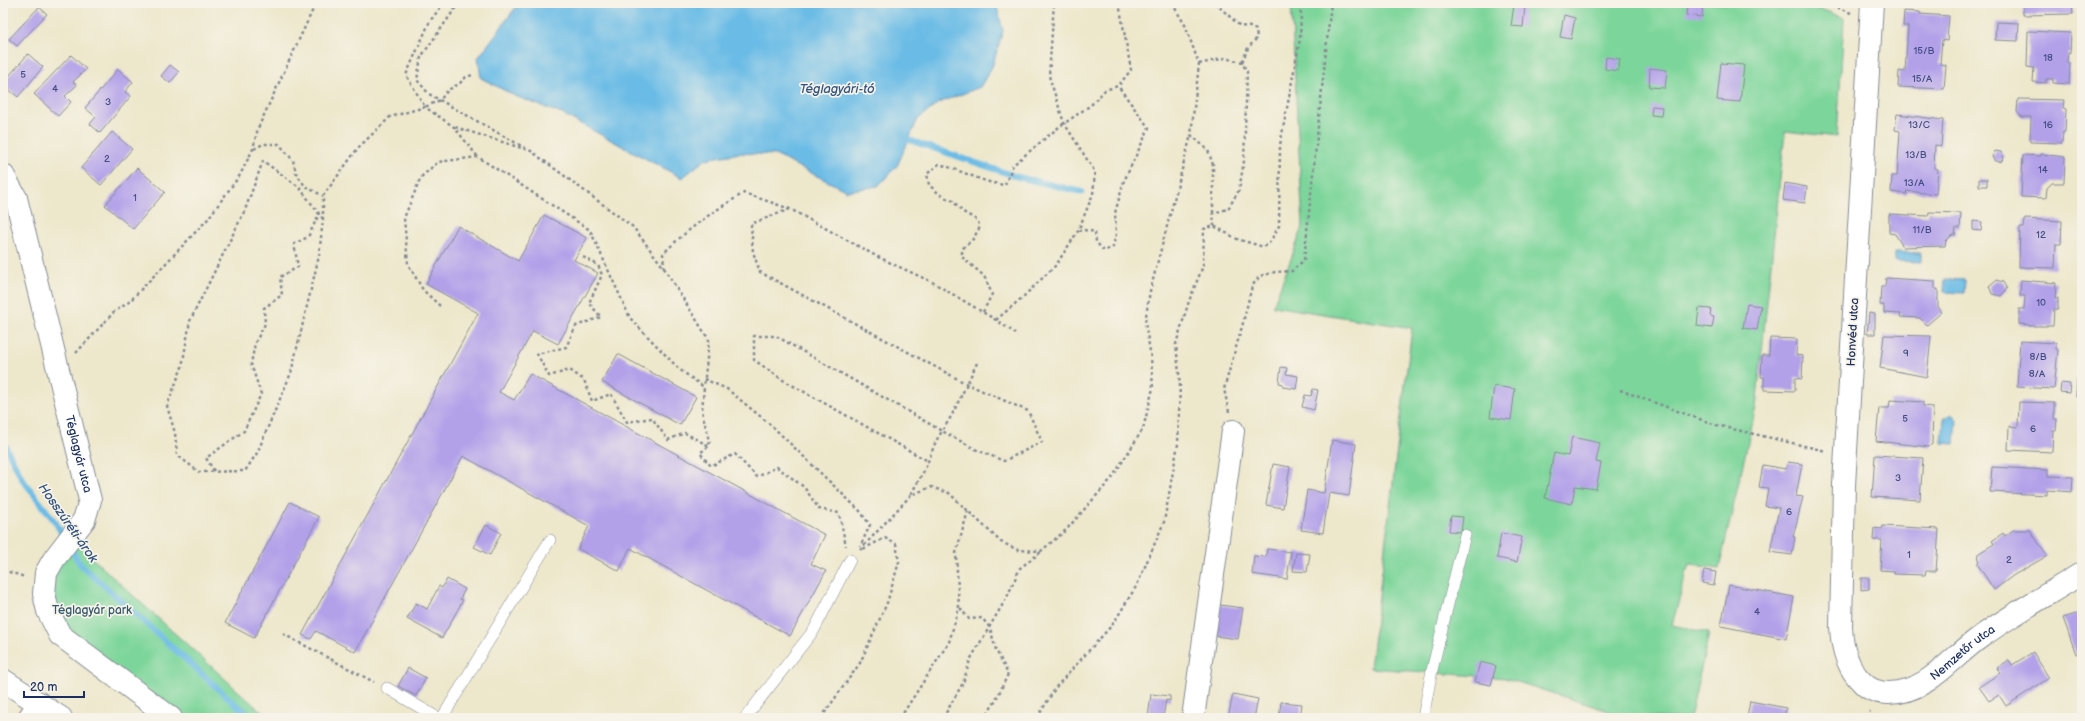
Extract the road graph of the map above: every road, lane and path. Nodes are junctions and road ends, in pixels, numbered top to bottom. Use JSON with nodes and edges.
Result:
{"nodes":[{"id":1,"x":316,"y":3,"type":"edge"},
{"id":2,"x":444,"y":3,"type":"edge"},
{"id":3,"x":459,"y":3,"type":"edge"},
{"id":4,"x":1054,"y":3,"type":"edge"},
{"id":5,"x":1119,"y":3,"type":"edge"},
{"id":6,"x":1172,"y":3,"type":"edge"},
{"id":7,"x":1215,"y":3,"type":"edge"},
{"id":8,"x":1296,"y":3,"type":"edge"},
{"id":9,"x":1331,"y":3,"type":"edge"},
{"id":10,"x":1872,"y":3,"type":"edge"},
{"id":11,"x":1242,"y":62,"type":"junction"},
{"id":12,"x":1199,"y":64,"type":"junction"},
{"id":13,"x":473,"y":75,"type":"dead end"},
{"id":14,"x":1118,"y":86,"type":"junction"},
{"id":15,"x":440,"y":100,"type":"junction"},
{"id":16,"x":425,"y":107,"type":"junction"},
{"id":17,"x":1064,"y":123,"type":"junction"},
{"id":18,"x":454,"y":127,"type":"junction"},
{"id":19,"x":1191,"y":135,"type":"junction"},
{"id":20,"x":253,"y":149,"type":"junction"},
{"id":21,"x":531,"y":151,"type":"junction"},
{"id":22,"x":478,"y":157,"type":"junction"},
{"id":23,"x":3,"y":175,"type":"edge"},
{"id":24,"x":322,"y":196,"type":"junction"},
{"id":25,"x":790,"y":209,"type":"junction"},
{"id":26,"x":1213,"y":213,"type":"junction"},
{"id":27,"x":319,"y":214,"type":"junction"},
{"id":28,"x":323,"y":219,"type":"junction"},
{"id":29,"x":1214,"y":226,"type":"junction"},
{"id":30,"x":1078,"y":231,"type":"junction"},
{"id":31,"x":583,"y":257,"type":"dead end"},
{"id":32,"x":664,"y":268,"type":"junction"},
{"id":33,"x":440,"y":306,"type":"dead end"},
{"id":34,"x":983,"y":312,"type":"junction"},
{"id":35,"x":996,"y":320,"type":"junction"},
{"id":36,"x":1015,"y":333,"type":"dead end"},
{"id":37,"x":977,"y":363,"type":"dead end"},
{"id":38,"x":58,"y":367,"type":"junction"},
{"id":39,"x":704,"y":379,"type":"junction"},
{"id":40,"x":968,"y":384,"type":"junction"},
{"id":41,"x":704,"y":386,"type":"junction"},
{"id":42,"x":1620,"y":390,"type":"dead end"},
{"id":43,"x":942,"y":431,"type":"junction"},
{"id":44,"x":1233,"y":431,"type":"joint"},
{"id":45,"x":709,"y":446,"type":"junction"},
{"id":46,"x":1846,"y":455,"type":"junction"},
{"id":47,"x":928,"y":461,"type":"junction"},
{"id":48,"x":214,"y":472,"type":"junction"},
{"id":49,"x":911,"y":495,"type":"junction"},
{"id":50,"x":968,"y":511,"type":"junction"},
{"id":51,"x":1465,"y":535,"type":"dead end"},
{"id":52,"x":550,"y":540,"type":"dead end"},
{"id":53,"x":859,"y":551,"type":"junction"},
{"id":54,"x":1041,"y":551,"type":"junction"},
{"id":55,"x":850,"y":560,"type":"joint"},
{"id":56,"x":2082,"y":573,"type":"edge"},
{"id":57,"x":959,"y":608,"type":"junction"},
{"id":58,"x":990,"y":628,"type":"junction"},
{"id":59,"x":283,"y":634,"type":"dead end"},
{"id":60,"x":1848,"y":661,"type":"joint"},
{"id":61,"x":3,"y":680,"type":"edge"},
{"id":62,"x":387,"y":688,"type":"joint"},
{"id":63,"x":34,"y":711,"type":"edge"},
{"id":64,"x":1869,"y":713,"type":"dead end"},
{"id":65,"x":61,"y":718,"type":"edge"},
{"id":66,"x":172,"y":718,"type":"edge"},
{"id":67,"x":438,"y":718,"type":"edge"},
{"id":68,"x":442,"y":718,"type":"edge"},
{"id":69,"x":744,"y":718,"type":"edge"},
{"id":70,"x":821,"y":718,"type":"edge"},
{"id":71,"x":900,"y":718,"type":"edge"},
{"id":72,"x":943,"y":718,"type":"edge"},
{"id":73,"x":984,"y":718,"type":"edge"},
{"id":74,"x":1036,"y":718,"type":"edge"},
{"id":75,"x":1193,"y":718,"type":"edge"},
{"id":76,"x":1423,"y":718,"type":"edge"},
{"id":77,"x":1867,"y":718,"type":"edge"}],
"edges":[{"from":1,"to":20,"type":"path"},
{"from":2,"to":16,"type":"path"},
{"from":3,"to":15,"type":"path"},
{"from":4,"to":17,"type":"path"},
{"from":5,"to":14,"type":"path"},
{"from":6,"to":12,"type":"path"},
{"from":7,"to":11,"type":"path"},
{"from":8,"to":29,"type":"path"},
{"from":9,"to":44,"type":"path"},
{"from":10,"to":46,"type":"street","name":"Honvéd utca"},
{"from":11,"to":12,"type":"path"},
{"from":11,"to":26,"type":"path"},
{"from":12,"to":19,"type":"path"},
{"from":13,"to":15,"type":"path"},
{"from":14,"to":17,"type":"path"},
{"from":14,"to":30,"type":"path"},
{"from":15,"to":16,"type":"path"},
{"from":15,"to":21,"type":"path"},
{"from":16,"to":18,"type":"path"},
{"from":16,"to":24,"type":"path"},
{"from":17,"to":30,"type":"path"},
{"from":17,"to":34,"type":"path"},
{"from":18,"to":21,"type":"path"},
{"from":18,"to":22,"type":"path"},
{"from":19,"to":26,"type":"path"},
{"from":19,"to":54,"type":"path"},
{"from":20,"to":24,"type":"path"},
{"from":20,"to":38,"type":"path"},
{"from":21,"to":32,"type":"path"},
{"from":22,"to":33,"type":"path"},
{"from":22,"to":41,"type":"path"},
{"from":23,"to":38,"type":"street","name":"Téglagyár utca"},
{"from":24,"to":28,"type":"path"},
{"from":25,"to":32,"type":"path"},
{"from":25,"to":34,"type":"path"},
{"from":25,"to":40,"type":"path"},
{"from":26,"to":29,"type":"path"},
{"from":27,"to":28,"type":"path"},
{"from":27,"to":48,"type":"path"},
{"from":27,"to":48,"type":"path"},
{"from":28,"to":48,"type":"path"},
{"from":29,"to":74,"type":"path"},
{"from":30,"to":35,"type":"path"},
{"from":31,"to":45,"type":"path"},
{"from":32,"to":39,"type":"path"},
{"from":34,"to":35,"type":"path"},
{"from":35,"to":36,"type":"path"},
{"from":37,"to":40,"type":"path"},
{"from":38,"to":66,"type":"street","name":"Téglagyár utca"},
{"from":39,"to":41,"type":"path"},
{"from":39,"to":53,"type":"path"},
{"from":40,"to":43,"type":"path"},
{"from":40,"to":43,"type":"path"},
{"from":41,"to":45,"type":"path"},
{"from":42,"to":46,"type":"path"},
{"from":43,"to":47,"type":"path"},
{"from":43,"to":47,"type":"path"},
{"from":44,"to":75,"type":"street"},
{"from":45,"to":55,"type":"path"},
{"from":46,"to":60,"type":"street","name":"Honvéd utca"},
{"from":47,"to":49,"type":"path"},
{"from":49,"to":50,"type":"path"},
{"from":49,"to":53,"type":"path"},
{"from":50,"to":54,"type":"path"},
{"from":50,"to":57,"type":"path"},
{"from":51,"to":76,"type":"lane"},
{"from":52,"to":68,"type":"lane"},
{"from":53,"to":70,"type":"path"},
{"from":54,"to":58,"type":"path"},
{"from":55,"to":69,"type":"lane"},
{"from":56,"to":60,"type":"street","name":"Nemzetőr utca"},
{"from":57,"to":58,"type":"path"},
{"from":57,"to":71,"type":"path"},
{"from":58,"to":72,"type":"path"},
{"from":58,"to":73,"type":"path"},
{"from":59,"to":62,"type":"path"},
{"from":61,"to":63,"type":"street"},
{"from":62,"to":67,"type":"lane"},
{"from":63,"to":65,"type":"street"},
{"from":64,"to":77,"type":"path"}]}
